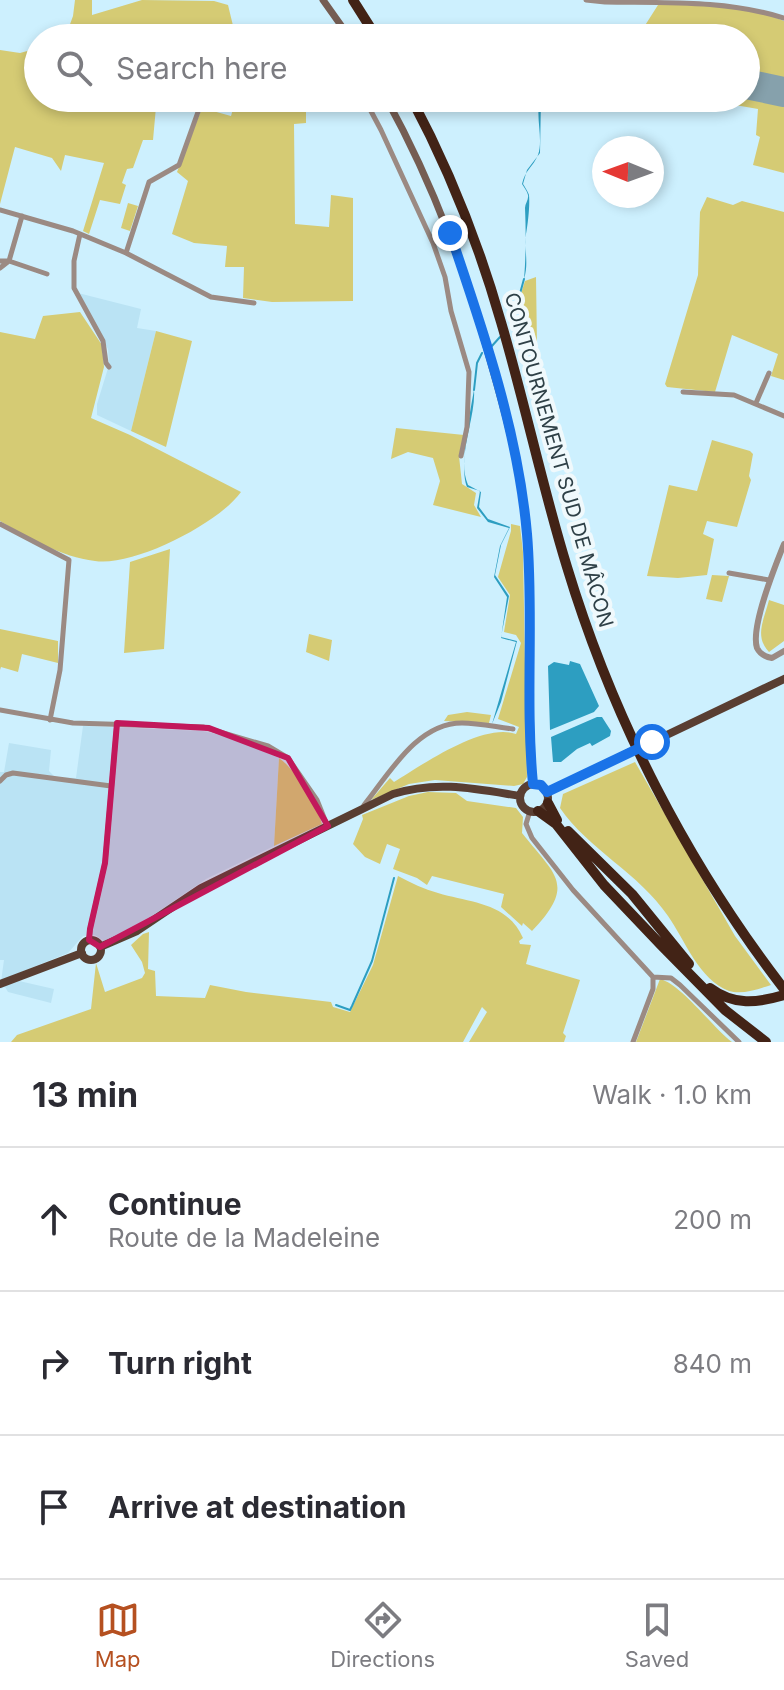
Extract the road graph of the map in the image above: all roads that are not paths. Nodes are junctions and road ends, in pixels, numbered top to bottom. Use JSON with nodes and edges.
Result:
{"nodes":[{"id":1,"x":323,"y":0,"type":"edge"},
{"id":2,"x":353,"y":0,"type":"edge"},
{"id":3,"x":361,"y":0,"type":"edge"},
{"id":4,"x":586,"y":0,"type":"edge"},
{"id":5,"x":784,"y":18,"type":"edge"},
{"id":6,"x":340,"y":24,"type":"edge"},
{"id":7,"x":368,"y":24,"type":"edge"},
{"id":8,"x":376,"y":24,"type":"edge"},
{"id":9,"x":198,"y":112,"type":"edge"},
{"id":10,"x":371,"y":112,"type":"edge"},
{"id":11,"x":393,"y":112,"type":"edge"},
{"id":12,"x":418,"y":112,"type":"edge"},
{"id":13,"x":425,"y":112,"type":"edge"},
{"id":14,"x":0,"y":210,"type":"edge"},
{"id":15,"x":22,"y":216,"type":"junction"},
{"id":16,"x":80,"y":234,"type":"junction"},
{"id":17,"x":126,"y":253,"type":"junction"},
{"id":18,"x":0,"y":261,"type":"edge"},
{"id":19,"x":9,"y":261,"type":"junction"},
{"id":20,"x":0,"y":268,"type":"edge"},
{"id":21,"x":47,"y":274,"type":"dead end"},
{"id":22,"x":254,"y":303,"type":"dead end"},
{"id":23,"x":109,"y":367,"type":"dead end"},
{"id":24,"x":769,"y":373,"type":"dead end"},
{"id":25,"x":683,"y":392,"type":"dead end"},
{"id":26,"x":756,"y":403,"type":"junction"},
{"id":27,"x":784,"y":416,"type":"edge"},
{"id":28,"x":461,"y":456,"type":"dead end"},
{"id":29,"x":0,"y":524,"type":"edge"},
{"id":30,"x":784,"y":544,"type":"edge"},
{"id":31,"x":729,"y":573,"type":"dead end"},
{"id":32,"x":769,"y":580,"type":"junction"},
{"id":33,"x":784,"y":651,"type":"edge"},
{"id":34,"x":784,"y":679,"type":"edge"},
{"id":35,"x":0,"y":710,"type":"edge"},
{"id":36,"x":50,"y":720,"type":"junction"},
{"id":37,"x":117,"y":723,"type":"junction"},
{"id":38,"x":513,"y":729,"type":"dead end"},
{"id":39,"x":0,"y":781,"type":"edge"},
{"id":40,"x":533,"y":784,"type":"junction"},
{"id":41,"x":111,"y":786,"type":"junction"},
{"id":42,"x":520,"y":796,"type":"junction"},
{"id":43,"x":547,"y":797,"type":"junction"},
{"id":44,"x":361,"y":809,"type":"junction"},
{"id":45,"x":534,"y":811,"type":"junction"},
{"id":46,"x":328,"y":826,"type":"junction"},
{"id":47,"x":89,"y":940,"type":"junction"},
{"id":48,"x":100,"y":947,"type":"junction"},
{"id":49,"x":82,"y":953,"type":"junction"},
{"id":50,"x":653,"y":977,"type":"junction"},
{"id":51,"x":784,"y":979,"type":"edge"},
{"id":52,"x":0,"y":984,"type":"edge"},
{"id":53,"x":782,"y":994,"type":"edge"},
{"id":54,"x":633,"y":1042,"type":"edge"},
{"id":55,"x":739,"y":1042,"type":"edge"},
{"id":56,"x":766,"y":1042,"type":"edge"}],
"edges":[{"from":1,"to":6,"type":"main road"},
{"from":2,"to":7,"type":"highway"},
{"from":3,"to":8,"type":"highway"},
{"from":4,"to":5,"type":"street"},
{"from":9,"to":17,"type":"street"},
{"from":10,"to":28,"type":"street"},
{"from":11,"to":40,"type":"main road"},
{"from":12,"to":53,"type":"highway","name":"CONTOURNEMENT SUD DE MÂCON"},
{"from":13,"to":51,"type":"highway","name":"CONTOURNEMENT SUD DE MÂCON"},
{"from":14,"to":15,"type":"street"},
{"from":15,"to":16,"type":"street"},
{"from":15,"to":19,"type":"street"},
{"from":16,"to":17,"type":"street"},
{"from":16,"to":23,"type":"street"},
{"from":17,"to":22,"type":"street"},
{"from":18,"to":19,"type":"street"},
{"from":19,"to":20,"type":"street"},
{"from":19,"to":21,"type":"street"},
{"from":24,"to":26,"type":"street"},
{"from":25,"to":26,"type":"street"},
{"from":26,"to":27,"type":"street"},
{"from":29,"to":36,"type":"street"},
{"from":30,"to":32,"type":"street"},
{"from":31,"to":32,"type":"street"},
{"from":32,"to":33,"type":"street"},
{"from":34,"to":43,"type":"main road","bridge":true},
{"from":35,"to":36,"type":"street"},
{"from":36,"to":37,"type":"street"},
{"from":37,"to":41,"type":"street"},
{"from":37,"to":46,"type":"street"},
{"from":38,"to":44,"type":"street"},
{"from":39,"to":41,"type":"street"},
{"from":40,"to":42,"type":"main road"},
{"from":40,"to":43,"type":"main road"},
{"from":41,"to":47,"type":"street"},
{"from":42,"to":44,"type":"main road"},
{"from":42,"to":45,"type":"main road"},
{"from":43,"to":45,"type":"main road"},
{"from":43,"to":53,"type":"highway"},
{"from":44,"to":46,"type":"main road"},
{"from":45,"to":50,"type":"street"},
{"from":45,"to":56,"type":"highway"},
{"from":46,"to":48,"type":"main road"},
{"from":47,"to":48,"type":"main road"},
{"from":47,"to":49,"type":"main road"},
{"from":48,"to":49,"type":"main road"},
{"from":49,"to":52,"type":"main road"},
{"from":50,"to":54,"type":"street"},
{"from":50,"to":55,"type":"street"}]}
